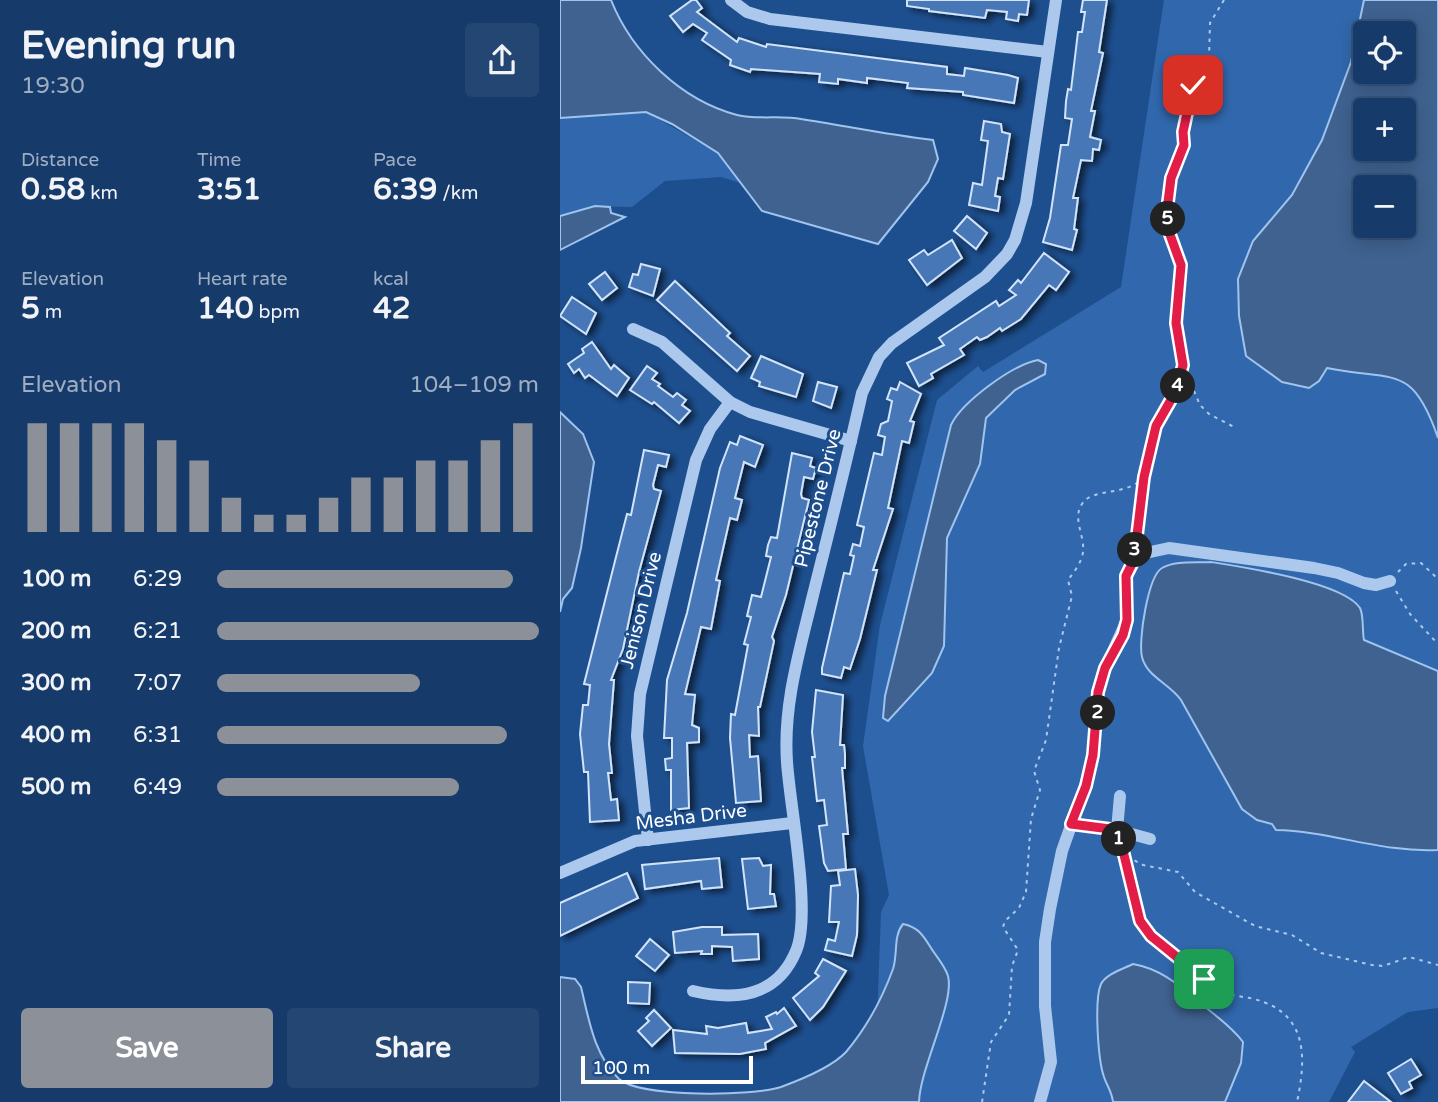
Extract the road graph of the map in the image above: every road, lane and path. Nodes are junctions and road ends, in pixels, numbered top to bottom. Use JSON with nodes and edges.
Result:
{"nodes":[{"id":1,"x":730,"y":0,"type":"edge"},
{"id":2,"x":1056,"y":0,"type":"edge"},
{"id":3,"x":1224,"y":0,"type":"edge"},
{"id":4,"x":1048,"y":52,"type":"junction"},
{"id":5,"x":634,"y":329,"type":"dead end"},
{"id":6,"x":1183,"y":365,"type":"junction"},
{"id":7,"x":730,"y":402,"type":"junction"},
{"id":8,"x":1236,"y":428,"type":"dead end"},
{"id":9,"x":851,"y":441,"type":"junction"},
{"id":10,"x":1144,"y":477,"type":"junction"},
{"id":11,"x":1134,"y":560,"type":"junction"},
{"id":12,"x":1438,"y":579,"type":"edge"},
{"id":13,"x":1390,"y":581,"type":"junction"},
{"id":14,"x":1438,"y":645,"type":"edge"},
{"id":15,"x":1120,"y":796,"type":"dead end"},
{"id":16,"x":792,"y":823,"type":"junction"},
{"id":17,"x":1071,"y":824,"type":"junction"},
{"id":18,"x":1118,"y":830,"type":"junction"},
{"id":19,"x":1150,"y":839,"type":"dead end"},
{"id":20,"x":648,"y":840,"type":"junction"},
{"id":21,"x":1123,"y":854,"type":"junction"},
{"id":22,"x":560,"y":873,"type":"edge"},
{"id":23,"x":1438,"y":965,"type":"edge"},
{"id":24,"x":693,"y":991,"type":"dead end"},
{"id":25,"x":982,"y":1102,"type":"edge"},
{"id":26,"x":1040,"y":1102,"type":"edge"},
{"id":27,"x":1297,"y":1102,"type":"edge"}],
"edges":[{"from":1,"to":4,"type":"street"},
{"from":2,"to":4,"type":"street","name":"Pipestone Drive"},
{"from":3,"to":6,"type":"path"},
{"from":4,"to":9,"type":"street","name":"Pipestone Drive"},
{"from":5,"to":7,"type":"street"},
{"from":6,"to":8,"type":"path"},
{"from":6,"to":10,"type":"path"},
{"from":7,"to":9,"type":"street"},
{"from":7,"to":20,"type":"street","name":"Jenison Drive"},
{"from":9,"to":16,"type":"street","name":"Pipestone Drive"},
{"from":10,"to":11,"type":"path"},
{"from":10,"to":25,"type":"path"},
{"from":11,"to":13,"type":"street"},
{"from":11,"to":17,"type":"street"},
{"from":12,"to":13,"type":"path"},
{"from":13,"to":14,"type":"path"},
{"from":15,"to":18,"type":"street"},
{"from":16,"to":20,"type":"street","name":"Mesha Drive"},
{"from":16,"to":24,"type":"street","name":"Pipestone Drive"},
{"from":17,"to":18,"type":"street"},
{"from":17,"to":26,"type":"street"},
{"from":18,"to":19,"type":"street"},
{"from":18,"to":21,"type":"path"},
{"from":20,"to":22,"type":"street","name":"Mesha Drive"},
{"from":21,"to":23,"type":"path"},
{"from":21,"to":27,"type":"path"}]}
